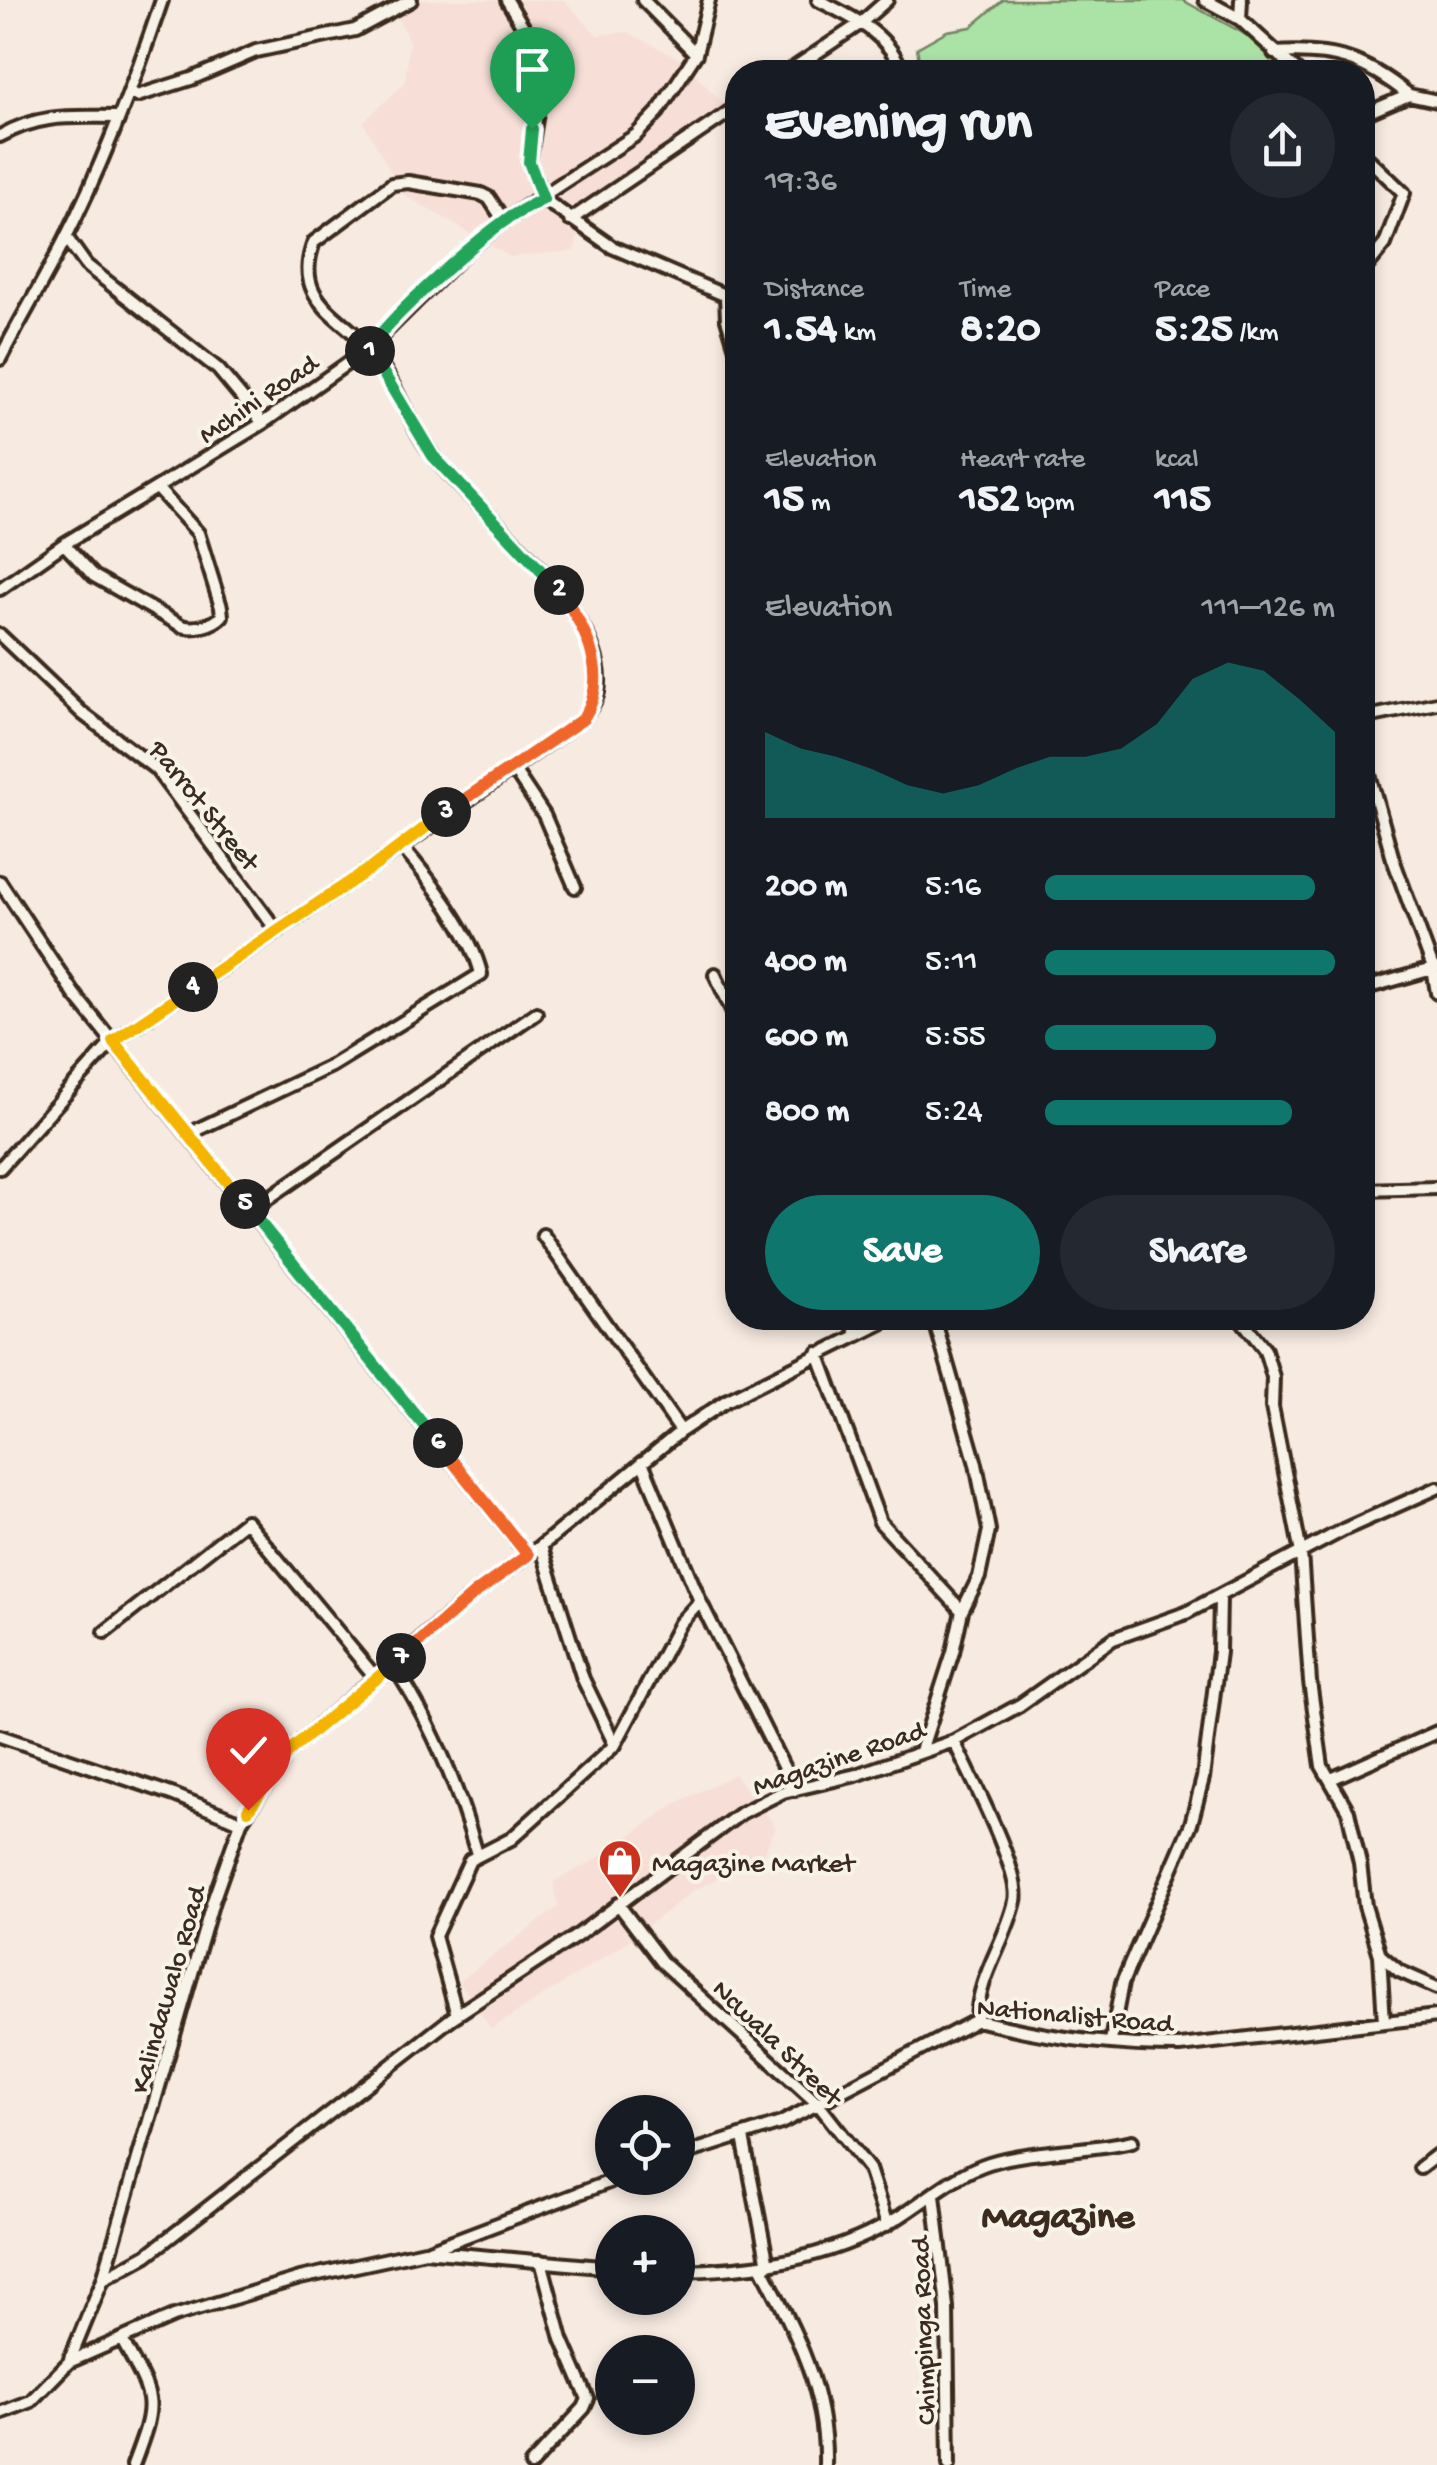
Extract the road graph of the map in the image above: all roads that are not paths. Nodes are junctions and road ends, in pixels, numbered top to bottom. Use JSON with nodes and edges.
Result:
{"nodes":[{"id":1,"x":162,"y":0,"type":"edge"},
{"id":2,"x":411,"y":0,"type":"edge"},
{"id":3,"x":506,"y":0,"type":"edge"},
{"id":4,"x":643,"y":0,"type":"edge"},
{"id":5,"x":708,"y":0,"type":"edge"},
{"id":6,"x":818,"y":0,"type":"edge"},
{"id":7,"x":887,"y":0,"type":"edge"},
{"id":8,"x":1205,"y":0,"type":"edge"},
{"id":9,"x":1240,"y":0,"type":"edge"},
{"id":10,"x":1240,"y":19,"type":"junction"},
{"id":11,"x":861,"y":23,"type":"junction"},
{"id":12,"x":1274,"y":53,"type":"junction"},
{"id":13,"x":696,"y":54,"type":"junction"},
{"id":14,"x":806,"y":60,"type":"edge"},
{"id":15,"x":898,"y":60,"type":"edge"},
{"id":16,"x":1283,"y":60,"type":"edge"},
{"id":17,"x":1351,"y":60,"type":"edge"},
{"id":18,"x":1375,"y":69,"type":"edge"},
{"id":19,"x":131,"y":92,"type":"junction"},
{"id":20,"x":1408,"y":95,"type":"junction"},
{"id":21,"x":1437,"y":101,"type":"edge"},
{"id":22,"x":1375,"y":109,"type":"edge"},
{"id":23,"x":725,"y":115,"type":"edge"},
{"id":24,"x":117,"y":117,"type":"junction"},
{"id":25,"x":0,"y":136,"type":"edge"},
{"id":26,"x":1375,"y":165,"type":"edge"},
{"id":27,"x":543,"y":199,"type":"junction"},
{"id":28,"x":570,"y":220,"type":"junction"},
{"id":29,"x":504,"y":221,"type":"junction"},
{"id":30,"x":66,"y":236,"type":"junction"},
{"id":31,"x":1375,"y":256,"type":"edge"},
{"id":32,"x":725,"y":295,"type":"edge"},
{"id":33,"x":369,"y":348,"type":"junction"},
{"id":34,"x":0,"y":359,"type":"edge"},
{"id":35,"x":262,"y":423,"type":"junction"},
{"id":36,"x":158,"y":489,"type":"junction"},
{"id":37,"x":64,"y":544,"type":"junction"},
{"id":38,"x":0,"y":589,"type":"edge"},
{"id":39,"x":0,"y":636,"type":"edge"},
{"id":40,"x":1437,"y":703,"type":"edge"},
{"id":41,"x":1375,"y":715,"type":"edge"},
{"id":42,"x":512,"y":768,"type":"junction"},
{"id":43,"x":1375,"y":794,"type":"edge"},
{"id":44,"x":400,"y":846,"type":"junction"},
{"id":45,"x":0,"y":882,"type":"edge"},
{"id":46,"x":575,"y":886,"type":"dead end"},
{"id":47,"x":277,"y":931,"type":"junction"},
{"id":48,"x":1435,"y":968,"type":"edge"},
{"id":49,"x":715,"y":974,"type":"dead end"},
{"id":50,"x":1375,"y":986,"type":"edge"},
{"id":51,"x":1437,"y":992,"type":"edge"},
{"id":52,"x":725,"y":995,"type":"edge"},
{"id":53,"x":536,"y":1013,"type":"dead end"},
{"id":54,"x":113,"y":1041,"type":"junction"},
{"id":55,"x":188,"y":1134,"type":"junction"},
{"id":56,"x":0,"y":1168,"type":"edge"},
{"id":57,"x":1437,"y":1188,"type":"edge"},
{"id":58,"x":1375,"y":1190,"type":"edge"},
{"id":59,"x":250,"y":1211,"type":"junction"},
{"id":60,"x":544,"y":1235,"type":"dead end"},
{"id":61,"x":856,"y":1330,"type":"edge"},
{"id":62,"x":866,"y":1330,"type":"edge"},
{"id":63,"x":937,"y":1330,"type":"edge"},
{"id":64,"x":1248,"y":1330,"type":"edge"},
{"id":65,"x":857,"y":1334,"type":"junction"},
{"id":66,"x":818,"y":1353,"type":"junction"},
{"id":67,"x":680,"y":1431,"type":"junction"},
{"id":68,"x":642,"y":1462,"type":"junction"},
{"id":69,"x":1437,"y":1488,"type":"edge"},
{"id":70,"x":541,"y":1546,"type":"junction"},
{"id":71,"x":1301,"y":1553,"type":"junction"},
{"id":72,"x":528,"y":1555,"type":"junction"},
{"id":73,"x":1220,"y":1596,"type":"junction"},
{"id":74,"x":700,"y":1602,"type":"junction"},
{"id":75,"x":962,"y":1611,"type":"junction"},
{"id":76,"x":105,"y":1632,"type":"dead end"},
{"id":77,"x":394,"y":1665,"type":"junction"},
{"id":78,"x":376,"y":1678,"type":"junction"},
{"id":79,"x":1437,"y":1732,"type":"edge"},
{"id":80,"x":0,"y":1736,"type":"edge"},
{"id":81,"x":954,"y":1741,"type":"junction"},
{"id":82,"x":615,"y":1745,"type":"junction"},
{"id":83,"x":920,"y":1751,"type":"junction"},
{"id":84,"x":1331,"y":1779,"type":"junction"},
{"id":85,"x":795,"y":1790,"type":"junction"},
{"id":86,"x":241,"y":1822,"type":"junction"},
{"id":87,"x":477,"y":1854,"type":"junction"},
{"id":88,"x":618,"y":1904,"type":"junction"},
{"id":89,"x":1380,"y":1956,"type":"junction"},
{"id":90,"x":1437,"y":1988,"type":"edge"},
{"id":91,"x":457,"y":2015,"type":"junction"},
{"id":92,"x":1437,"y":2016,"type":"edge"},
{"id":93,"x":977,"y":2020,"type":"junction"},
{"id":94,"x":1384,"y":2022,"type":"junction"},
{"id":95,"x":1111,"y":2042,"type":"junction"},
{"id":96,"x":818,"y":2104,"type":"junction"},
{"id":97,"x":743,"y":2136,"type":"junction"},
{"id":98,"x":1132,"y":2141,"type":"dead end"},
{"id":99,"x":695,"y":2151,"type":"edge"},
{"id":100,"x":1437,"y":2155,"type":"edge"},
{"id":101,"x":1420,"y":2168,"type":"dead end"},
{"id":102,"x":595,"y":2187,"type":"edge"},
{"id":103,"x":934,"y":2195,"type":"junction"},
{"id":104,"x":886,"y":2225,"type":"junction"},
{"id":105,"x":425,"y":2251,"type":"junction"},
{"id":106,"x":541,"y":2262,"type":"junction"},
{"id":107,"x":764,"y":2265,"type":"junction"},
{"id":108,"x":595,"y":2267,"type":"edge"},
{"id":109,"x":695,"y":2269,"type":"edge"},
{"id":110,"x":103,"y":2279,"type":"junction"},
{"id":111,"x":122,"y":2340,"type":"junction"},
{"id":112,"x":69,"y":2362,"type":"junction"},
{"id":113,"x":0,"y":2414,"type":"edge"},
{"id":114,"x":134,"y":2465,"type":"edge"},
{"id":115,"x":531,"y":2465,"type":"edge"},
{"id":116,"x":825,"y":2465,"type":"edge"},
{"id":117,"x":949,"y":2465,"type":"edge"}],
"edges":[{"from":1,"to":19,"type":"street"},
{"from":2,"to":19,"type":"street"},
{"from":3,"to":27,"type":"street"},
{"from":4,"to":13,"type":"street"},
{"from":5,"to":13,"type":"street","name":"Mchini Road"},
{"from":6,"to":11,"type":"street"},
{"from":7,"to":11,"type":"street"},
{"from":8,"to":10,"type":"street"},
{"from":9,"to":10,"type":"street"},
{"from":10,"to":12,"type":"street"},
{"from":11,"to":14,"type":"street"},
{"from":11,"to":15,"type":"street"},
{"from":12,"to":16,"type":"street"},
{"from":12,"to":17,"type":"street"},
{"from":13,"to":27,"type":"street","name":"Mchini Road"},
{"from":18,"to":20,"type":"street"},
{"from":19,"to":24,"type":"street"},
{"from":20,"to":21,"type":"street"},
{"from":20,"to":22,"type":"street"},
{"from":23,"to":28,"type":"street"},
{"from":24,"to":25,"type":"street"},
{"from":24,"to":30,"type":"street"},
{"from":26,"to":31,"type":"street"},
{"from":27,"to":28,"type":"street"},
{"from":27,"to":29,"type":"street","name":"Mchini Road"},
{"from":28,"to":32,"type":"street"},
{"from":29,"to":33,"type":"street","name":"Mchini Road"},
{"from":29,"to":33,"type":"street"},
{"from":30,"to":34,"type":"street"},
{"from":30,"to":35,"type":"street"},
{"from":33,"to":35,"type":"street","name":"Mchini Road"},
{"from":33,"to":42,"type":"street"},
{"from":35,"to":36,"type":"street","name":"Mchini Road"},
{"from":36,"to":37,"type":"street","name":"Mchini Road"},
{"from":36,"to":37,"type":"street"},
{"from":37,"to":38,"type":"street","name":"Mchini Road"},
{"from":39,"to":47,"type":"street","name":"Parrot Street"},
{"from":40,"to":41,"type":"street"},
{"from":42,"to":44,"type":"street"},
{"from":42,"to":46,"type":"street"},
{"from":43,"to":48,"type":"street"},
{"from":44,"to":47,"type":"street"},
{"from":44,"to":55,"type":"street"},
{"from":45,"to":54,"type":"street"},
{"from":47,"to":54,"type":"street"},
{"from":48,"to":50,"type":"street"},
{"from":48,"to":51,"type":"street"},
{"from":49,"to":52,"type":"street"},
{"from":53,"to":59,"type":"street"},
{"from":54,"to":55,"type":"street"},
{"from":54,"to":56,"type":"street"},
{"from":55,"to":59,"type":"street"},
{"from":57,"to":58,"type":"street"},
{"from":59,"to":72,"type":"street"},
{"from":60,"to":67,"type":"street"},
{"from":61,"to":65,"type":"street"},
{"from":62,"to":65,"type":"street","name":"Kalindawalo Road"},
{"from":63,"to":75,"type":"street"},
{"from":64,"to":71,"type":"street"},
{"from":65,"to":66,"type":"street","name":"Kalindawalo Road"},
{"from":66,"to":67,"type":"street","name":"Kalindawalo Road"},
{"from":66,"to":75,"type":"street"},
{"from":67,"to":68,"type":"street","name":"Kalindawalo Road"},
{"from":68,"to":70,"type":"street","name":"Kalindawalo Road"},
{"from":68,"to":74,"type":"street"},
{"from":69,"to":71,"type":"street","name":"Magazine Road"},
{"from":70,"to":72,"type":"street","name":"Kalindawalo Road"},
{"from":70,"to":82,"type":"street"},
{"from":71,"to":73,"type":"street","name":"Magazine Road"},
{"from":71,"to":84,"type":"street"},
{"from":72,"to":77,"type":"street","name":"Kalindawalo Road"},
{"from":73,"to":81,"type":"street","name":"Magazine Road"},
{"from":73,"to":95,"type":"street"},
{"from":74,"to":82,"type":"street"},
{"from":74,"to":85,"type":"street"},
{"from":75,"to":83,"type":"street"},
{"from":76,"to":78,"type":"street"},
{"from":77,"to":78,"type":"street","name":"Kalindawalo Road"},
{"from":77,"to":87,"type":"street"},
{"from":78,"to":86,"type":"street","name":"Kalindawalo Road"},
{"from":79,"to":84,"type":"street"},
{"from":80,"to":86,"type":"street"},
{"from":81,"to":83,"type":"street","name":"Magazine Road"},
{"from":81,"to":93,"type":"street"},
{"from":82,"to":87,"type":"street"},
{"from":83,"to":85,"type":"street","name":"Magazine Road"},
{"from":84,"to":89,"type":"street"},
{"from":85,"to":88,"type":"street","name":"Magazine Road"},
{"from":86,"to":110,"type":"street","name":"Kalindawalo Road"},
{"from":87,"to":91,"type":"street"},
{"from":88,"to":91,"type":"street","name":"Magazine Road"},
{"from":88,"to":96,"type":"street","name":"Ncwala Street"},
{"from":89,"to":90,"type":"street"},
{"from":89,"to":94,"type":"street"},
{"from":91,"to":110,"type":"street","name":"Magazine Road"},
{"from":92,"to":94,"type":"street","name":"Nationalist Road"},
{"from":93,"to":95,"type":"street","name":"Nationalist Road"},
{"from":93,"to":96,"type":"street","name":"Nationalist Road"},
{"from":94,"to":95,"type":"street","name":"Nationalist Road"},
{"from":96,"to":97,"type":"street","name":"Nationalist Road"},
{"from":96,"to":104,"type":"street","name":"Ncwala Street"},
{"from":97,"to":99,"type":"street","name":"Nationalist Road"},
{"from":97,"to":107,"type":"street"},
{"from":98,"to":103,"type":"street"},
{"from":100,"to":101,"type":"street"},
{"from":102,"to":105,"type":"street"},
{"from":103,"to":104,"type":"street"},
{"from":103,"to":117,"type":"street","name":"Chimpinga Road"},
{"from":104,"to":107,"type":"street"},
{"from":105,"to":106,"type":"street"},
{"from":105,"to":111,"type":"street"},
{"from":106,"to":108,"type":"street"},
{"from":106,"to":115,"type":"street"},
{"from":107,"to":109,"type":"street"},
{"from":107,"to":116,"type":"street"},
{"from":110,"to":112,"type":"street","name":"Kalindawalo Road"},
{"from":111,"to":112,"type":"street"},
{"from":111,"to":114,"type":"street"},
{"from":112,"to":113,"type":"street","name":"Kalindawalo Road"}]}
